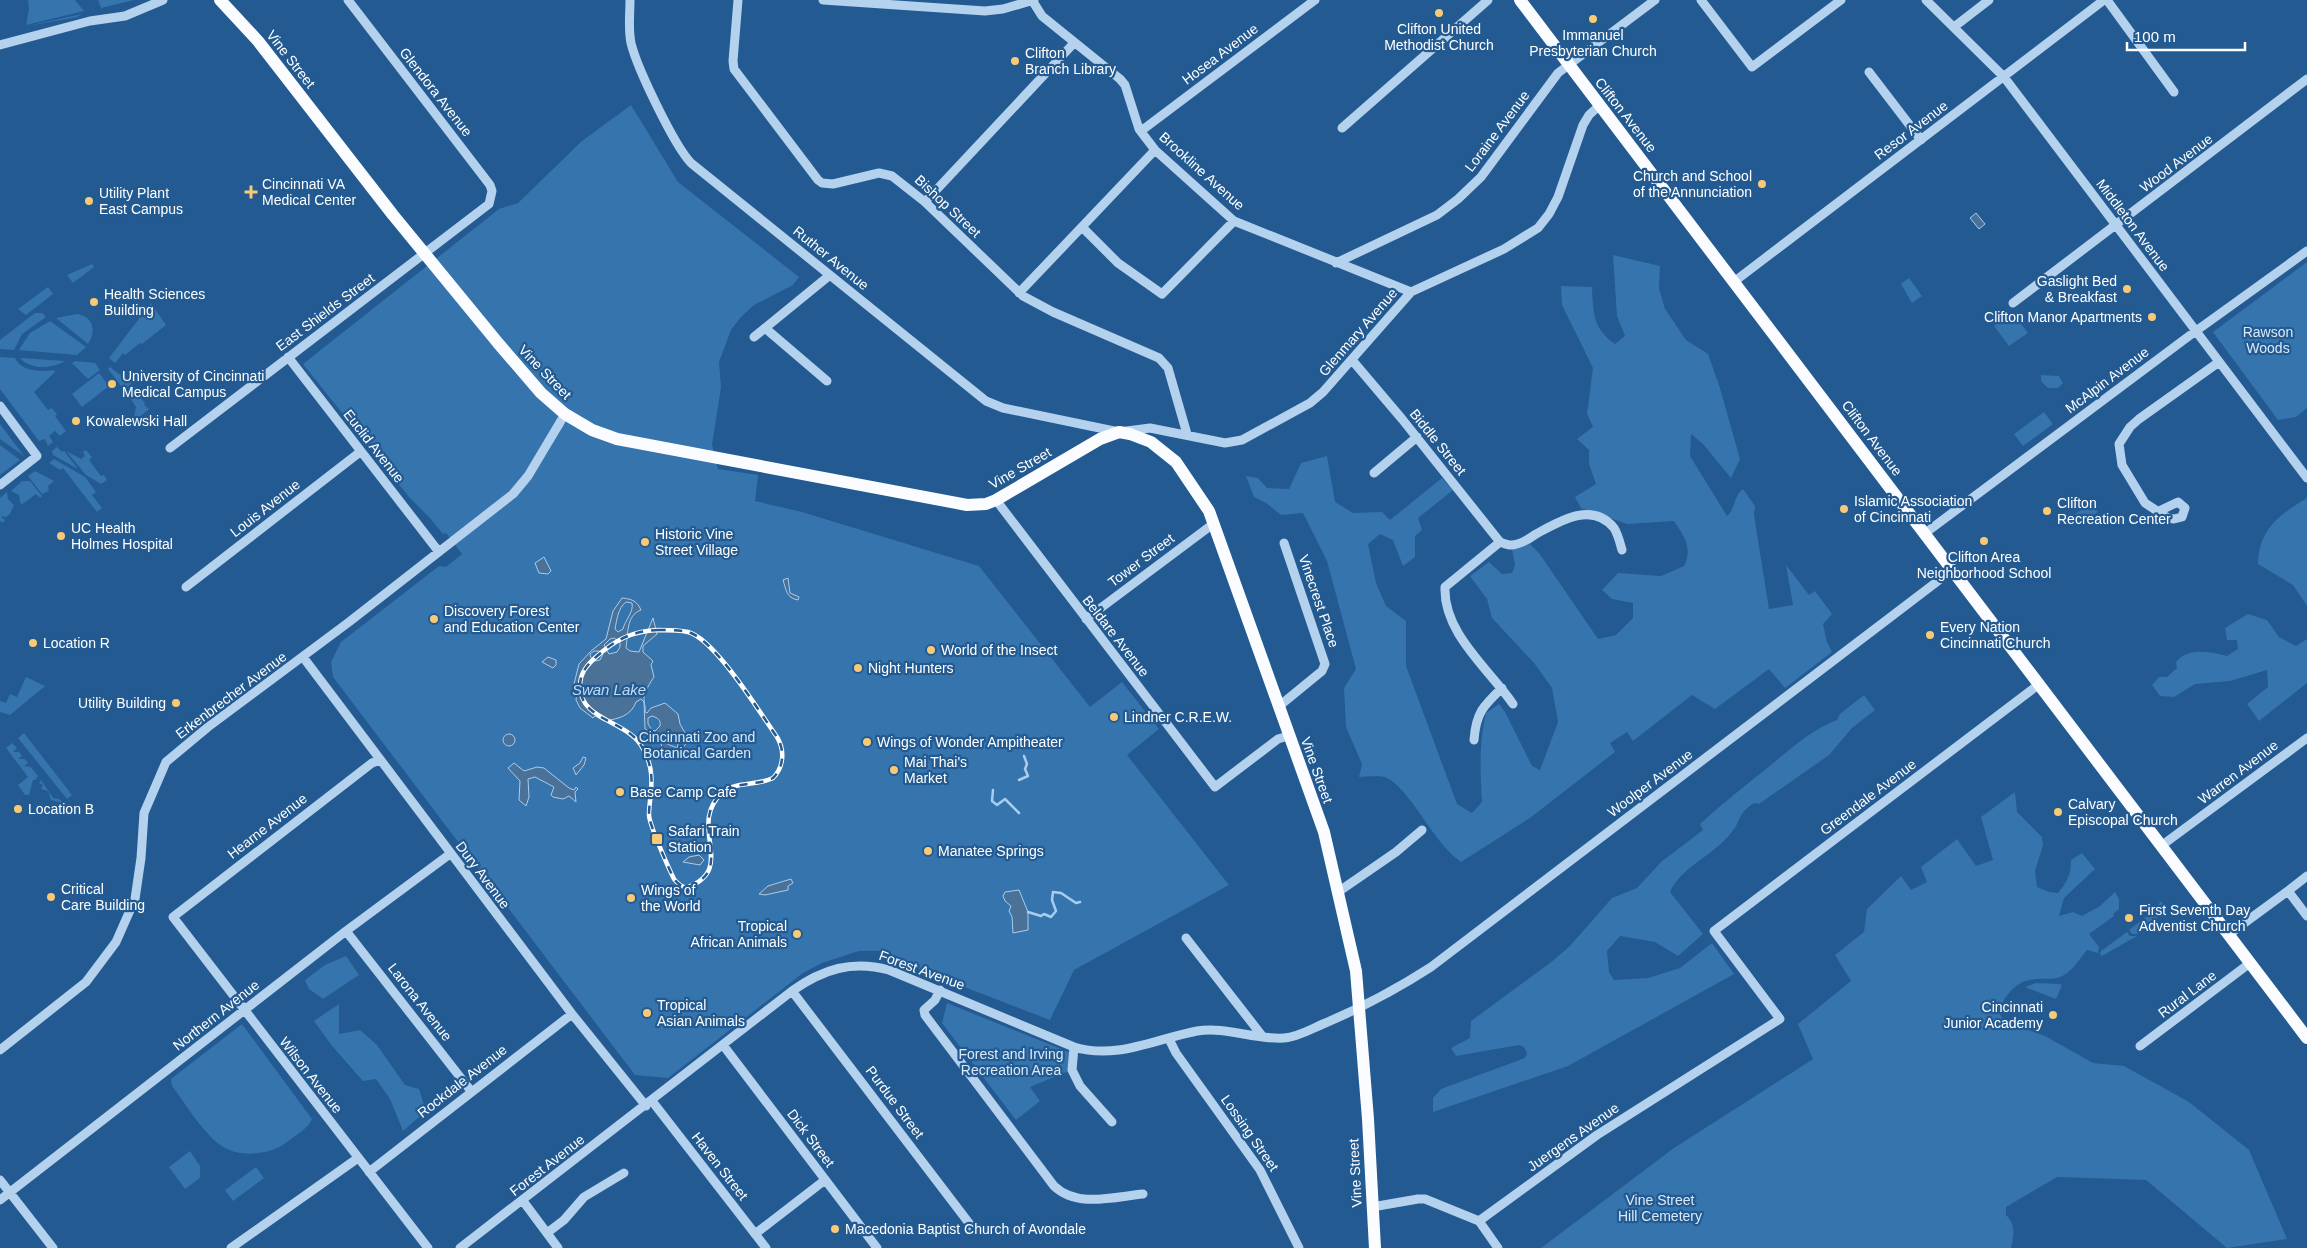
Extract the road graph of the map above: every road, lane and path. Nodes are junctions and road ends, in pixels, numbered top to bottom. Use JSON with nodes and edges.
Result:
{"nodes":[{"id":1,"x":162,"y":0,"type":"edge"},
{"id":2,"x":220,"y":0,"type":"edge"},
{"id":3,"x":348,"y":0,"type":"edge"},
{"id":4,"x":630,"y":0,"type":"edge"},
{"id":5,"x":738,"y":0,"type":"edge"},
{"id":6,"x":823,"y":0,"type":"edge"},
{"id":7,"x":1033,"y":0,"type":"edge"},
{"id":8,"x":1315,"y":0,"type":"edge"},
{"id":9,"x":1488,"y":0,"type":"edge"},
{"id":10,"x":1520,"y":0,"type":"edge"},
{"id":11,"x":1655,"y":0,"type":"edge"},
{"id":12,"x":1701,"y":0,"type":"edge"},
{"id":13,"x":1841,"y":0,"type":"edge"},
{"id":14,"x":1926,"y":0,"type":"edge"},
{"id":15,"x":1990,"y":0,"type":"edge"},
{"id":16,"x":2105,"y":0,"type":"edge"},
{"id":17,"x":1954,"y":27,"type":"junction"},
{"id":18,"x":1074,"y":43,"type":"junction"},
{"id":19,"x":0,"y":44,"type":"edge"},
{"id":20,"x":1569,"y":65,"type":"junction"},
{"id":21,"x":1869,"y":72,"type":"dead end"},
{"id":22,"x":2004,"y":77,"type":"junction"},
{"id":23,"x":2307,"y":79,"type":"edge"},
{"id":24,"x":2174,"y":92,"type":"dead end"},
{"id":25,"x":1600,"y":105,"type":"junction"},
{"id":26,"x":1342,"y":128,"type":"dead end"},
{"id":27,"x":1141,"y":131,"type":"junction"},
{"id":28,"x":1921,"y":140,"type":"junction"},
{"id":29,"x":1156,"y":150,"type":"junction"},
{"id":30,"x":925,"y":202,"type":"junction"},
{"id":31,"x":489,"y":204,"type":"joint"},
{"id":32,"x":1234,"y":221,"type":"junction"},
{"id":33,"x":2116,"y":225,"type":"junction"},
{"id":34,"x":1083,"y":228,"type":"junction"},
{"id":35,"x":2307,"y":250,"type":"edge"},
{"id":36,"x":425,"y":253,"type":"junction"},
{"id":37,"x":1336,"y":263,"type":"junction"},
{"id":38,"x":830,"y":275,"type":"junction"},
{"id":39,"x":1735,"y":281,"type":"junction"},
{"id":40,"x":1411,"y":292,"type":"junction"},
{"id":41,"x":1019,"y":293,"type":"junction"},
{"id":42,"x":2012,"y":303,"type":"dead end"},
{"id":43,"x":765,"y":328,"type":"junction"},
{"id":44,"x":2195,"y":331,"type":"junction"},
{"id":45,"x":754,"y":338,"type":"dead end"},
{"id":46,"x":288,"y":357,"type":"junction"},
{"id":47,"x":1352,"y":360,"type":"junction"},
{"id":48,"x":2219,"y":362,"type":"junction"},
{"id":49,"x":827,"y":381,"type":"dead end"},
{"id":50,"x":0,"y":406,"type":"edge"},
{"id":51,"x":565,"y":414,"type":"junction"},
{"id":52,"x":1119,"y":432,"type":"junction"},
{"id":53,"x":1188,"y":434,"type":"junction"},
{"id":54,"x":1416,"y":437,"type":"junction"},
{"id":55,"x":170,"y":448,"type":"dead end"},
{"id":56,"x":360,"y":452,"type":"junction"},
{"id":57,"x":1374,"y":473,"type":"dead end"},
{"id":58,"x":2306,"y":476,"type":"edge"},
{"id":59,"x":0,"y":485,"type":"edge"},
{"id":60,"x":996,"y":500,"type":"junction"},
{"id":61,"x":2159,"y":511,"type":"dead end"},
{"id":62,"x":1213,"y":524,"type":"junction"},
{"id":63,"x":1924,"y":534,"type":"junction"},
{"id":64,"x":1500,"y":542,"type":"junction"},
{"id":65,"x":1284,"y":543,"type":"dead end"},
{"id":66,"x":1622,"y":550,"type":"dead end"},
{"id":67,"x":440,"y":552,"type":"junction"},
{"id":68,"x":1952,"y":571,"type":"junction"},
{"id":69,"x":186,"y":587,"type":"dead end"},
{"id":70,"x":1086,"y":619,"type":"junction"},
{"id":71,"x":303,"y":657,"type":"junction"},
{"id":72,"x":2038,"y":685,"type":"junction"},
{"id":73,"x":1502,"y":688,"type":"junction"},
{"id":74,"x":1513,"y":704,"type":"dead end"},
{"id":75,"x":1278,"y":707,"type":"junction"},
{"id":76,"x":1288,"y":736,"type":"junction"},
{"id":77,"x":2307,"y":738,"type":"edge"},
{"id":78,"x":1474,"y":740,"type":"dead end"},
{"id":79,"x":380,"y":760,"type":"junction"},
{"id":80,"x":1422,"y":830,"type":"dead end"},
{"id":81,"x":2162,"y":846,"type":"junction"},
{"id":82,"x":450,"y":854,"type":"junction"},
{"id":83,"x":2307,"y":876,"type":"edge"},
{"id":84,"x":2288,"y":891,"type":"junction"},
{"id":85,"x":1338,"y":892,"type":"junction"},
{"id":86,"x":2307,"y":916,"type":"edge"},
{"id":87,"x":174,"y":918,"type":"joint"},
{"id":88,"x":346,"y":931,"type":"junction"},
{"id":89,"x":2228,"y":935,"type":"junction"},
{"id":90,"x":1186,"y":938,"type":"dead end"},
{"id":91,"x":2250,"y":963,"type":"junction"},
{"id":92,"x":940,"y":990,"type":"junction"},
{"id":93,"x":792,"y":991,"type":"junction"},
{"id":94,"x":1359,"y":1009,"type":"junction"},
{"id":95,"x":244,"y":1010,"type":"junction"},
{"id":96,"x":572,"y":1014,"type":"junction"},
{"id":97,"x":1780,"y":1019,"type":"joint"},
{"id":98,"x":1263,"y":1037,"type":"junction"},
{"id":99,"x":2307,"y":1038,"type":"edge"},
{"id":100,"x":1169,"y":1039,"type":"junction"},
{"id":101,"x":723,"y":1045,"type":"junction"},
{"id":102,"x":2140,"y":1046,"type":"dead end"},
{"id":103,"x":1074,"y":1047,"type":"junction"},
{"id":104,"x":0,"y":1050,"type":"edge"},
{"id":105,"x":472,"y":1091,"type":"junction"},
{"id":106,"x":649,"y":1103,"type":"junction"},
{"id":107,"x":1112,"y":1122,"type":"dead end"},
{"id":108,"x":358,"y":1158,"type":"junction"},
{"id":109,"x":369,"y":1172,"type":"junction"},
{"id":110,"x":624,"y":1173,"type":"dead end"},
{"id":111,"x":0,"y":1180,"type":"edge"},
{"id":112,"x":825,"y":1180,"type":"junction"},
{"id":113,"x":9,"y":1193,"type":"junction"},
{"id":114,"x":1143,"y":1194,"type":"dead end"},
{"id":115,"x":0,"y":1200,"type":"edge"},
{"id":116,"x":523,"y":1201,"type":"junction"},
{"id":117,"x":1372,"y":1208,"type":"junction"},
{"id":118,"x":1479,"y":1221,"type":"junction"},
{"id":119,"x":975,"y":1230,"type":"dead end"},
{"id":120,"x":547,"y":1233,"type":"junction"},
{"id":121,"x":755,"y":1234,"type":"junction"},
{"id":122,"x":53,"y":1248,"type":"edge"},
{"id":123,"x":230,"y":1248,"type":"edge"},
{"id":124,"x":428,"y":1248,"type":"edge"},
{"id":125,"x":460,"y":1248,"type":"edge"},
{"id":126,"x":558,"y":1248,"type":"edge"},
{"id":127,"x":766,"y":1248,"type":"edge"},
{"id":128,"x":877,"y":1248,"type":"edge"},
{"id":129,"x":1299,"y":1248,"type":"edge"},
{"id":130,"x":1375,"y":1248,"type":"edge"},
{"id":131,"x":1498,"y":1248,"type":"edge"}],
"edges":[{"from":1,"to":19,"type":"street"},
{"from":2,"to":36,"type":"main road","name":"Vine Street"},
{"from":3,"to":31,"type":"street","name":"Glendora Avenue"},
{"from":4,"to":38,"type":"street","name":"Ruther Avenue"},
{"from":5,"to":30,"type":"street","name":"Bishop Street"},
{"from":6,"to":7,"type":"street"},
{"from":7,"to":18,"type":"street","name":"Brookline Avenue"},
{"from":8,"to":27,"type":"street","name":"Hosea Avenue"},
{"from":9,"to":26,"type":"street"},
{"from":10,"to":20,"type":"main road","name":"Clifton Avenue"},
{"from":11,"to":20,"type":"street","name":"Loraine Avenue"},
{"from":12,"to":13,"type":"street"},
{"from":14,"to":17,"type":"street","name":"Middleton Avenue"},
{"from":15,"to":17,"type":"street"},
{"from":16,"to":22,"type":"street","name":"Resor Avenue"},
{"from":16,"to":24,"type":"street"},
{"from":17,"to":22,"type":"street","name":"Middleton Avenue"},
{"from":18,"to":27,"type":"street","name":"Brookline Avenue"},
{"from":18,"to":30,"type":"street"},
{"from":20,"to":25,"type":"main road","name":"Clifton Avenue"},
{"from":20,"to":37,"type":"street","name":"Loraine Avenue"},
{"from":21,"to":28,"type":"street"},
{"from":22,"to":28,"type":"street","name":"Resor Avenue"},
{"from":22,"to":33,"type":"street","name":"Middleton Avenue"},
{"from":23,"to":33,"type":"street","name":"Wood Avenue"},
{"from":25,"to":39,"type":"main road","name":"Clifton Avenue"},
{"from":25,"to":40,"type":"street","name":"Glenmary Avenue"},
{"from":27,"to":29,"type":"street","name":"Brookline Avenue"},
{"from":28,"to":39,"type":"street","name":"Resor Avenue"},
{"from":29,"to":32,"type":"street","name":"Brookline Avenue"},
{"from":29,"to":34,"type":"street"},
{"from":30,"to":41,"type":"street","name":"Bishop Street"},
{"from":31,"to":36,"type":"street","name":"East Shields Street"},
{"from":32,"to":34,"type":"street"},
{"from":32,"to":37,"type":"street","name":"Brookline Avenue"},
{"from":33,"to":42,"type":"street","name":"Wood Avenue"},
{"from":33,"to":44,"type":"street","name":"Middleton Avenue"},
{"from":34,"to":41,"type":"street"},
{"from":35,"to":44,"type":"street","name":"McAlpin Avenue"},
{"from":36,"to":46,"type":"street","name":"East Shields Street"},
{"from":36,"to":51,"type":"main road","name":"Vine Street"},
{"from":37,"to":40,"type":"street","name":"Brookline Avenue"},
{"from":38,"to":43,"type":"street"},
{"from":38,"to":52,"type":"street","name":"Ruther Avenue"},
{"from":39,"to":63,"type":"main road","name":"Clifton Avenue"},
{"from":40,"to":47,"type":"street","name":"Glenmary Avenue"},
{"from":41,"to":53,"type":"street","name":"Bishop Street"},
{"from":43,"to":45,"type":"street"},
{"from":43,"to":49,"type":"street"},
{"from":44,"to":48,"type":"street","name":"Middleton Avenue"},
{"from":44,"to":63,"type":"street","name":"McAlpin Avenue"},
{"from":46,"to":55,"type":"street","name":"East Shields Street"},
{"from":46,"to":56,"type":"street","name":"Euclid Avenue"},
{"from":47,"to":53,"type":"street","name":"Glenmary Avenue"},
{"from":47,"to":54,"type":"street","name":"Biddle Street"},
{"from":48,"to":58,"type":"street","name":"Middleton Avenue"},
{"from":48,"to":61,"type":"street"},
{"from":50,"to":59,"type":"street"},
{"from":51,"to":60,"type":"main road","name":"Vine Street"},
{"from":51,"to":67,"type":"street","name":"Erkenbrecher Avenue"},
{"from":52,"to":53,"type":"street","name":"Glenmary Avenue"},
{"from":52,"to":60,"type":"main road","name":"Vine Street"},
{"from":52,"to":62,"type":"main road","name":"Vine Street"},
{"from":54,"to":57,"type":"street"},
{"from":54,"to":64,"type":"street","name":"Biddle Street"},
{"from":56,"to":67,"type":"street","name":"Euclid Avenue"},
{"from":56,"to":69,"type":"street","name":"Louis Avenue"},
{"from":60,"to":70,"type":"street","name":"Beldare Avenue"},
{"from":62,"to":70,"type":"street","name":"Tower Street"},
{"from":62,"to":75,"type":"main road","name":"Vine Street"},
{"from":63,"to":68,"type":"main road","name":"Clifton Avenue"},
{"from":64,"to":66,"type":"street"},
{"from":64,"to":73,"type":"street"},
{"from":65,"to":75,"type":"street","name":"Vinecrest Place"},
{"from":67,"to":71,"type":"street","name":"Erkenbrecher Avenue"},
{"from":68,"to":72,"type":"main road","name":"Clifton Avenue"},
{"from":68,"to":94,"type":"street","name":"Woolper Avenue"},
{"from":70,"to":76,"type":"street","name":"Beldare Avenue"},
{"from":71,"to":79,"type":"street","name":"Dury Avenue"},
{"from":71,"to":104,"type":"street","name":"Erkenbrecher Avenue"},
{"from":72,"to":81,"type":"main road","name":"Clifton Avenue"},
{"from":72,"to":97,"type":"street","name":"Greendale Avenue"},
{"from":73,"to":74,"type":"street"},
{"from":73,"to":78,"type":"street"},
{"from":75,"to":76,"type":"main road","name":"Vine Street"},
{"from":76,"to":85,"type":"main road","name":"Vine Street"},
{"from":77,"to":81,"type":"street","name":"Warren Avenue"},
{"from":79,"to":82,"type":"street","name":"Dury Avenue"},
{"from":79,"to":87,"type":"street","name":"Hearne Avenue"},
{"from":80,"to":85,"type":"street"},
{"from":81,"to":89,"type":"main road","name":"Clifton Avenue"},
{"from":82,"to":88,"type":"street","name":"Northern Avenue"},
{"from":82,"to":96,"type":"street","name":"Dury Avenue"},
{"from":83,"to":84,"type":"street"},
{"from":84,"to":86,"type":"street"},
{"from":84,"to":89,"type":"street"},
{"from":85,"to":94,"type":"main road","name":"Vine Street"},
{"from":87,"to":95,"type":"street","name":"Wilson Avenue"},
{"from":88,"to":95,"type":"street","name":"Northern Avenue"},
{"from":88,"to":105,"type":"street","name":"Larona Avenue"},
{"from":89,"to":91,"type":"main road","name":"Clifton Avenue"},
{"from":90,"to":98,"type":"street"},
{"from":91,"to":99,"type":"main road","name":"Clifton Avenue"},
{"from":91,"to":102,"type":"street","name":"Rural Lane"},
{"from":92,"to":93,"type":"street","name":"Forest Avenue"},
{"from":92,"to":103,"type":"street","name":"Forest Avenue"},
{"from":92,"to":114,"type":"street"},
{"from":93,"to":101,"type":"street","name":"Forest Avenue"},
{"from":93,"to":119,"type":"street","name":"Purdue Street"},
{"from":94,"to":98,"type":"street","name":"Forest Avenue"},
{"from":94,"to":117,"type":"main road","name":"Vine Street"},
{"from":95,"to":108,"type":"street","name":"Wilson Avenue"},
{"from":95,"to":113,"type":"street","name":"Northern Avenue"},
{"from":96,"to":105,"type":"street","name":"Rockdale Avenue"},
{"from":96,"to":106,"type":"street","name":"Dury Avenue"},
{"from":97,"to":118,"type":"street","name":"Juergens Avenue"},
{"from":98,"to":100,"type":"street","name":"Forest Avenue"},
{"from":100,"to":103,"type":"street","name":"Forest Avenue"},
{"from":100,"to":129,"type":"street","name":"Lossing Street"},
{"from":101,"to":106,"type":"street","name":"Forest Avenue"},
{"from":101,"to":112,"type":"street","name":"Dick Street"},
{"from":103,"to":107,"type":"street"},
{"from":105,"to":109,"type":"street","name":"Rockdale Avenue"},
{"from":106,"to":116,"type":"street","name":"Forest Avenue"},
{"from":106,"to":121,"type":"street","name":"Haven Street"},
{"from":108,"to":109,"type":"street","name":"Wilson Avenue"},
{"from":108,"to":123,"type":"street"},
{"from":109,"to":124,"type":"street","name":"Wilson Avenue"},
{"from":110,"to":120,"type":"street"},
{"from":111,"to":113,"type":"street"},
{"from":112,"to":121,"type":"street"},
{"from":112,"to":128,"type":"street","name":"Dick Street"},
{"from":113,"to":115,"type":"street","name":"Northern Avenue"},
{"from":113,"to":122,"type":"street"},
{"from":116,"to":120,"type":"street"},
{"from":116,"to":125,"type":"street","name":"Forest Avenue"},
{"from":117,"to":118,"type":"street"},
{"from":117,"to":130,"type":"main road","name":"Vine Street"},
{"from":118,"to":131,"type":"street"},
{"from":120,"to":126,"type":"street"},
{"from":121,"to":127,"type":"street","name":"Haven Street"}]}
